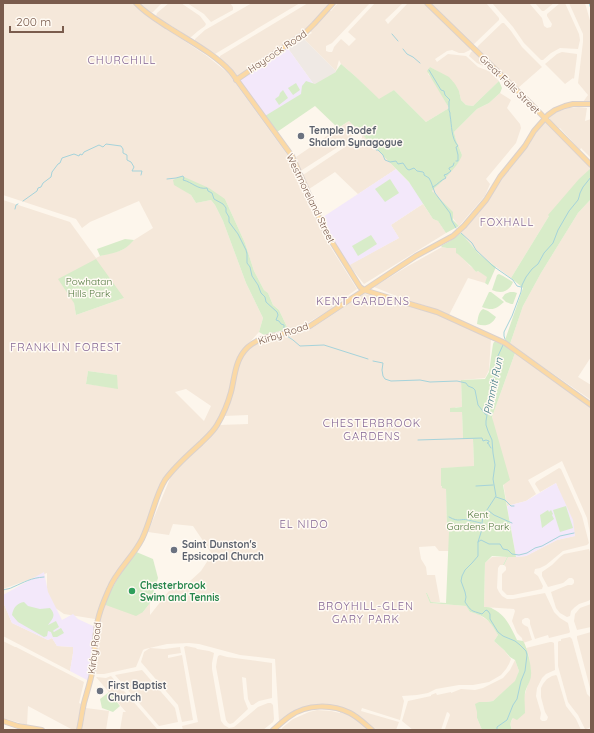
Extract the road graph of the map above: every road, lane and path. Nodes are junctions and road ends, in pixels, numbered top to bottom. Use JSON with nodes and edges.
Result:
{"nodes":[{"id":1,"x":136,"y":3,"type":"edge"},
{"id":2,"x":333,"y":3,"type":"edge"},
{"id":3,"x":427,"y":3,"type":"edge"},
{"id":4,"x":236,"y":80,"type":"junction"},
{"id":5,"x":591,"y":104,"type":"edge"},
{"id":6,"x":545,"y":118,"type":"junction"},
{"id":7,"x":591,"y":165,"type":"edge"},
{"id":8,"x":364,"y":290,"type":"junction"},
{"id":9,"x":591,"y":405,"type":"edge"},
{"id":10,"x":3,"y":721,"type":"edge"},
{"id":11,"x":42,"y":730,"type":"edge"},
{"id":12,"x":79,"y":730,"type":"edge"},
{"id":13,"x":273,"y":730,"type":"edge"},
{"id":14,"x":372,"y":730,"type":"edge"}],
"edges":[{"from":1,"to":4,"type":"main road","name":"Westmoreland Street"},
{"from":2,"to":4,"type":"main road","name":"Haycock Road"},
{"from":3,"to":6,"type":"main road","name":"Great Falls Street"},
{"from":4,"to":8,"type":"main road","name":"Westmoreland Street"},
{"from":5,"to":6,"type":"main road","name":"Kirby Road"},
{"from":6,"to":7,"type":"main road","name":"Great Falls Street"},
{"from":6,"to":8,"type":"main road","name":"Kirby Road"},
{"from":8,"to":9,"type":"main road"},
{"from":8,"to":12,"type":"main road","name":"Kirby Road"},
{"from":10,"to":11,"type":"main road"},
{"from":13,"to":14,"type":"main road"}]}
